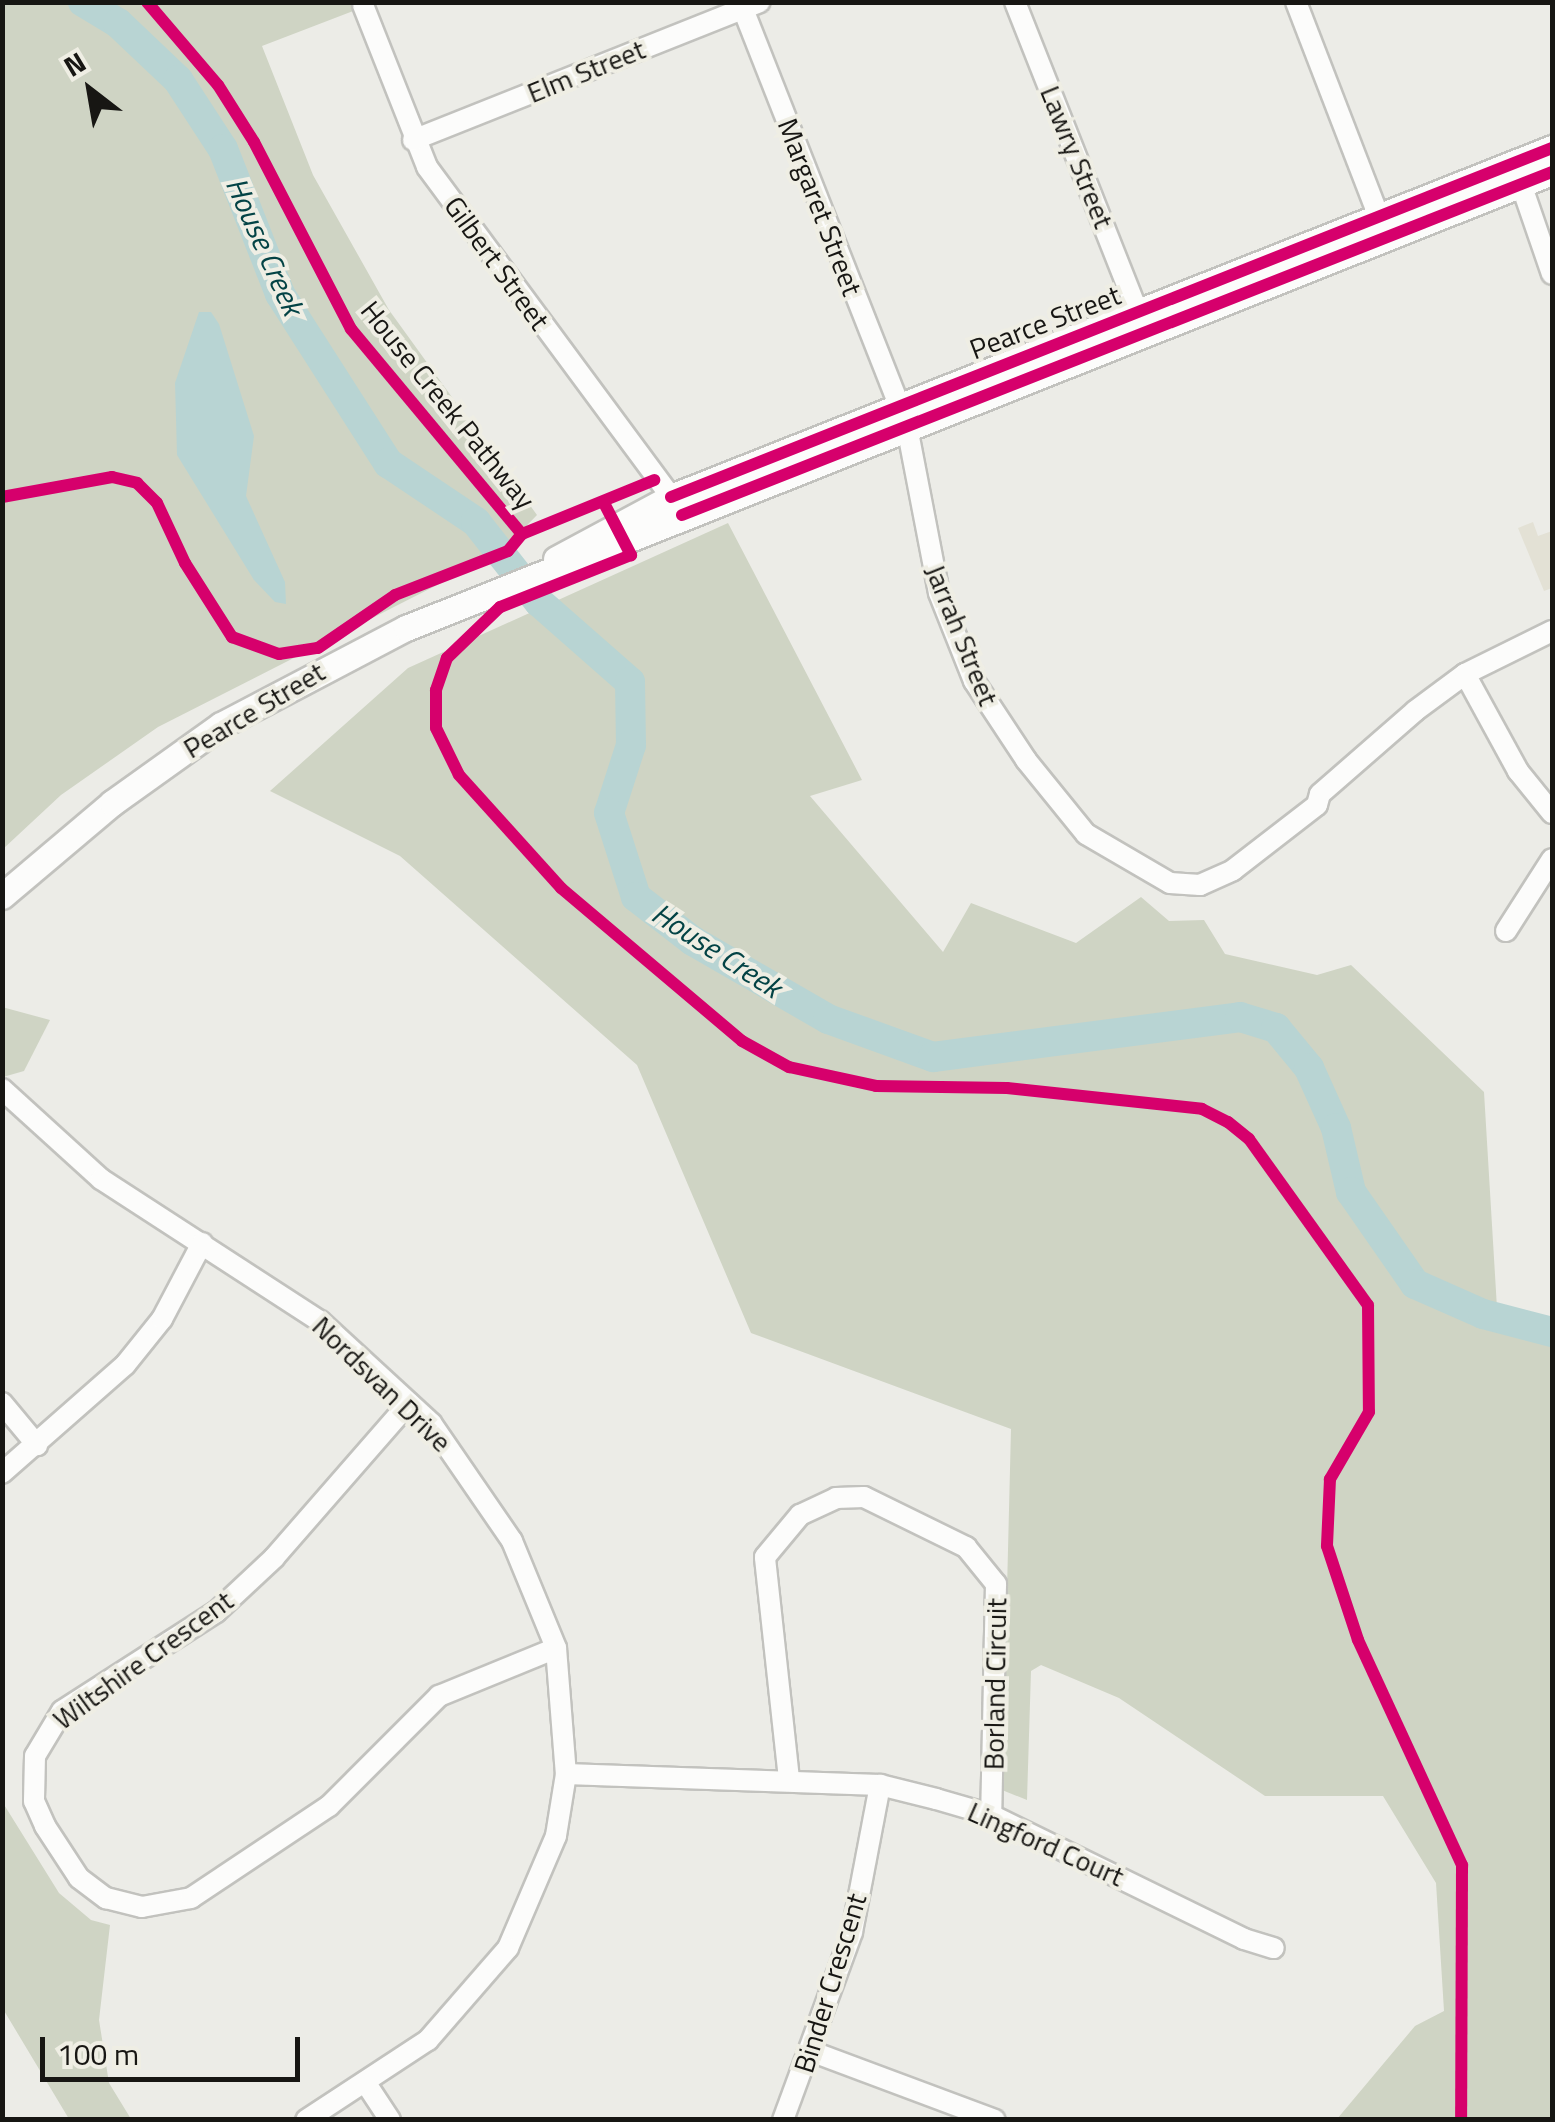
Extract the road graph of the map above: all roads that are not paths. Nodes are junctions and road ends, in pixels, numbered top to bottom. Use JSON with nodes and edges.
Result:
{"nodes":[{"id":1,"x":1014,"y":2,"type":"edge"},
{"id":2,"x":1296,"y":2,"type":"edge"},
{"id":3,"x":363,"y":5,"type":"dead end"},
{"id":4,"x":752,"y":6,"type":"edge"},
{"id":5,"x":412,"y":140,"type":"junction"},
{"id":6,"x":1552,"y":148,"type":"edge"},
{"id":7,"x":1552,"y":172,"type":"edge"},
{"id":8,"x":1517,"y":174,"type":"junction"},
{"id":9,"x":1382,"y":224,"type":"junction"},
{"id":10,"x":1552,"y":274,"type":"edge"},
{"id":11,"x":1138,"y":312,"type":"junction"},
{"id":12,"x":903,"y":416,"type":"junction"},
{"id":13,"x":676,"y":506,"type":"junction"},
{"id":14,"x":1552,"y":631,"type":"edge"},
{"id":15,"x":1466,"y":674,"type":"junction"},
{"id":16,"x":1552,"y":812,"type":"edge"},
{"id":17,"x":1552,"y":859,"type":"edge"},
{"id":18,"x":2,"y":896,"type":"edge"},
{"id":19,"x":1506,"y":931,"type":"dead end"},
{"id":20,"x":2,"y":1090,"type":"edge"},
{"id":21,"x":202,"y":1243,"type":"junction"},
{"id":22,"x":2,"y":1403,"type":"edge"},
{"id":23,"x":409,"y":1403,"type":"junction"},
{"id":24,"x":37,"y":1445,"type":"junction"},
{"id":25,"x":2,"y":1473,"type":"edge"},
{"id":26,"x":556,"y":1648,"type":"junction"},
{"id":27,"x":566,"y":1774,"type":"junction"},
{"id":28,"x":789,"y":1779,"type":"junction"},
{"id":29,"x":880,"y":1785,"type":"junction"},
{"id":30,"x":992,"y":1814,"type":"junction"},
{"id":31,"x":1274,"y":1948,"type":"dead end"},
{"id":32,"x":813,"y":2052,"type":"junction"},
{"id":33,"x":367,"y":2085,"type":"junction"},
{"id":34,"x":306,"y":2120,"type":"edge"},
{"id":35,"x":390,"y":2120,"type":"edge"},
{"id":36,"x":783,"y":2120,"type":"edge"},
{"id":37,"x":995,"y":2120,"type":"edge"}],
"edges":[{"from":1,"to":11,"type":"street","name":"Lawry Street"},
{"from":2,"to":9,"type":"street"},
{"from":3,"to":5,"type":"street","name":"Gilbert Street"},
{"from":4,"to":5,"type":"street","name":"Elm Street"},
{"from":4,"to":12,"type":"street","name":"Margaret Street"},
{"from":5,"to":13,"type":"street","name":"Gilbert Street"},
{"from":6,"to":8,"type":"main road","name":"Pearce Street"},
{"from":7,"to":8,"type":"main road","name":"Pearce Street"},
{"from":8,"to":9,"type":"main road","name":"Pearce Street"},
{"from":8,"to":10,"type":"street"},
{"from":9,"to":11,"type":"main road","name":"Pearce Street"},
{"from":9,"to":12,"type":"main road","name":"Pearce Street"},
{"from":11,"to":12,"type":"main road","name":"Pearce Street"},
{"from":12,"to":13,"type":"main road","name":"Pearce Street"},
{"from":12,"to":15,"type":"street","name":"Jarrah Street"},
{"from":13,"to":18,"type":"main road","name":"Pearce Street"},
{"from":14,"to":15,"type":"street","name":"Jarrah Street"},
{"from":15,"to":16,"type":"street"},
{"from":17,"to":19,"type":"street"},
{"from":20,"to":21,"type":"street","name":"Nordsvan Drive"},
{"from":21,"to":23,"type":"street","name":"Nordsvan Drive"},
{"from":21,"to":24,"type":"street"},
{"from":22,"to":24,"type":"street"},
{"from":23,"to":26,"type":"street","name":"Nordsvan Drive"},
{"from":23,"to":26,"type":"street","name":"Wiltshire Crescent"},
{"from":24,"to":25,"type":"street"},
{"from":26,"to":27,"type":"street","name":"Nordsvan Drive"},
{"from":27,"to":28,"type":"street","name":"Lingford Court"},
{"from":27,"to":33,"type":"street","name":"Nordsvan Drive"},
{"from":28,"to":29,"type":"street","name":"Lingford Court"},
{"from":28,"to":30,"type":"street","name":"Borland Circuit"},
{"from":29,"to":30,"type":"street","name":"Lingford Court"},
{"from":29,"to":32,"type":"street","name":"Binder Crescent"},
{"from":30,"to":31,"type":"street","name":"Lingford Court"},
{"from":32,"to":36,"type":"street","name":"Binder Crescent"},
{"from":32,"to":37,"type":"street"},
{"from":33,"to":34,"type":"street","name":"Nordsvan Drive"},
{"from":33,"to":35,"type":"street"}]}
